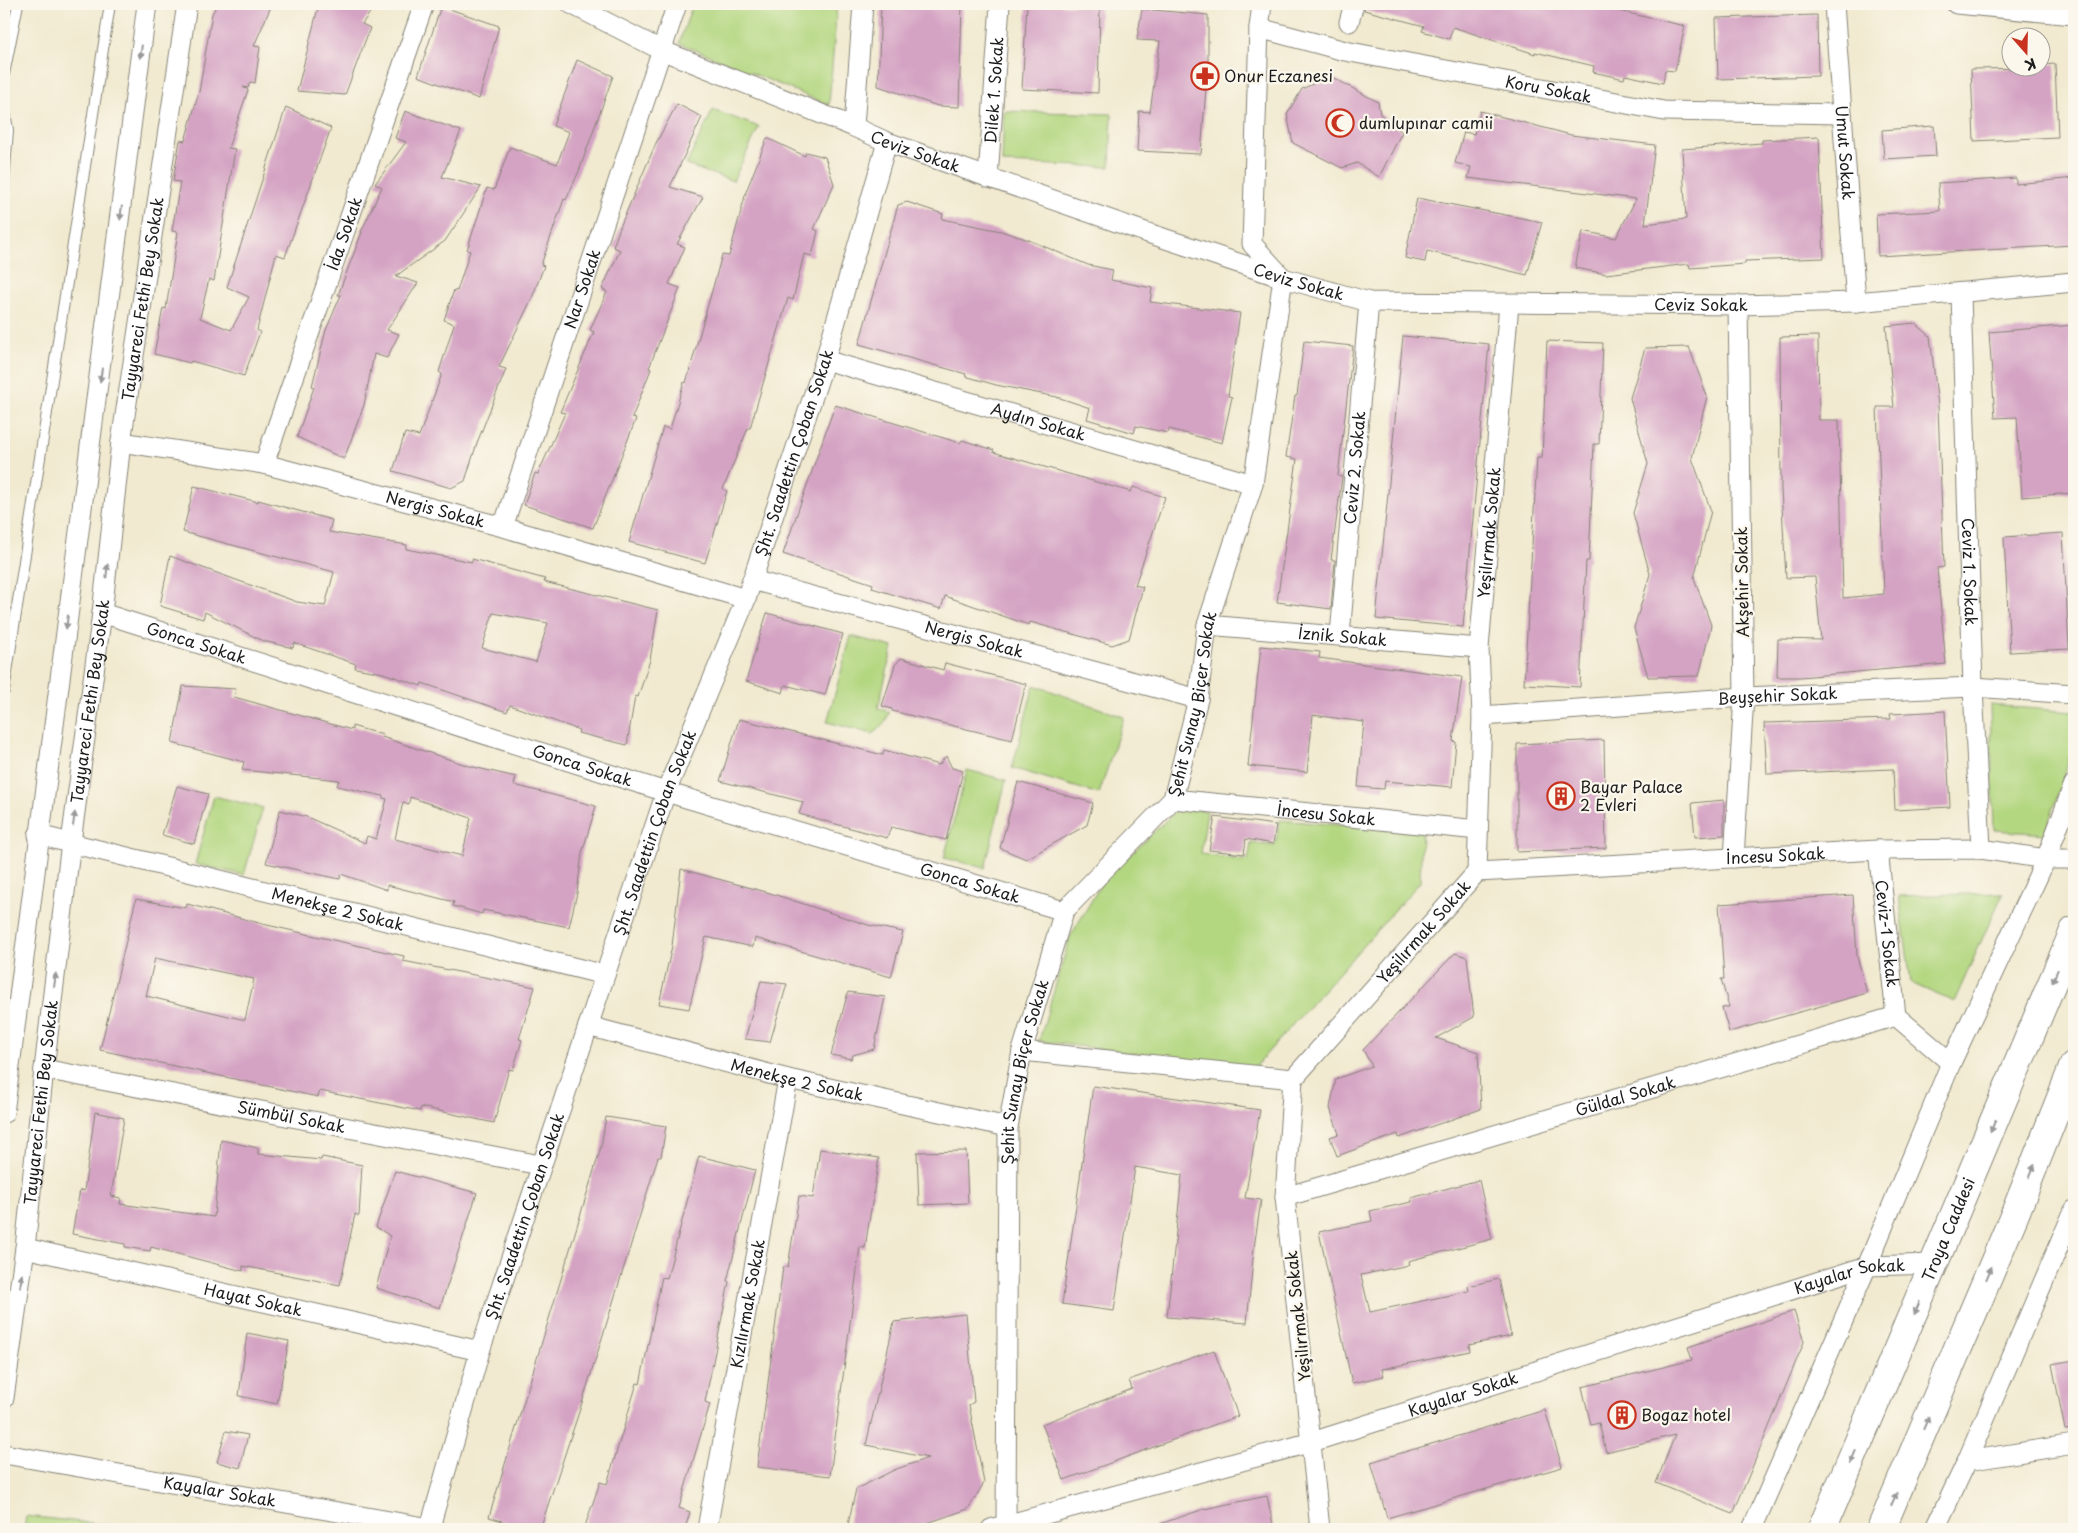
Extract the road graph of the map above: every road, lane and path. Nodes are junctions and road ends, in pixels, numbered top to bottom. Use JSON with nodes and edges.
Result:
{"nodes":[{"id":1,"x":18,"y":4,"type":"edge"},
{"id":2,"x":110,"y":4,"type":"edge"},
{"id":3,"x":146,"y":4,"type":"edge"},
{"id":4,"x":187,"y":4,"type":"edge"},
{"id":5,"x":424,"y":4,"type":"edge"},
{"id":6,"x":571,"y":4,"type":"edge"},
{"id":7,"x":677,"y":4,"type":"edge"},
{"id":8,"x":863,"y":4,"type":"edge"},
{"id":9,"x":1000,"y":4,"type":"edge"},
{"id":10,"x":1262,"y":4,"type":"edge"},
{"id":11,"x":1354,"y":4,"type":"edge"},
{"id":12,"x":1834,"y":4,"type":"edge"},
{"id":13,"x":1956,"y":4,"type":"edge"},
{"id":14,"x":2074,"y":15,"type":"edge"},
{"id":15,"x":1350,"y":22,"type":"dead end"},
{"id":16,"x":1259,"y":28,"type":"junction"},
{"id":17,"x":661,"y":50,"type":"junction"},
{"id":18,"x":4,"y":74,"type":"edge"},
{"id":19,"x":4,"y":107,"type":"edge"},
{"id":20,"x":1842,"y":114,"type":"junction"},
{"id":21,"x":854,"y":127,"type":"junction"},
{"id":22,"x":887,"y":142,"type":"junction"},
{"id":23,"x":988,"y":178,"type":"junction"},
{"id":24,"x":4,"y":181,"type":"edge"},
{"id":25,"x":1283,"y":278,"type":"junction"},
{"id":26,"x":2074,"y":282,"type":"edge"},
{"id":27,"x":1960,"y":294,"type":"junction"},
{"id":28,"x":1369,"y":302,"type":"junction"},
{"id":29,"x":1856,"y":302,"type":"junction"},
{"id":30,"x":1509,"y":304,"type":"junction"},
{"id":31,"x":1738,"y":305,"type":"junction"},
{"id":32,"x":825,"y":360,"type":"junction"},
{"id":33,"x":121,"y":442,"type":"junction"},
{"id":34,"x":264,"y":464,"type":"junction"},
{"id":35,"x":1253,"y":484,"type":"junction"},
{"id":36,"x":503,"y":527,"type":"junction"},
{"id":37,"x":752,"y":580,"type":"junction"},
{"id":38,"x":746,"y":599,"type":"junction"},
{"id":39,"x":102,"y":612,"type":"junction"},
{"id":40,"x":1207,"y":625,"type":"junction"},
{"id":41,"x":1340,"y":635,"type":"junction"},
{"id":42,"x":1479,"y":648,"type":"junction"},
{"id":43,"x":1973,"y":687,"type":"junction"},
{"id":44,"x":4,"y":691,"type":"edge"},
{"id":45,"x":2074,"y":694,"type":"edge"},
{"id":46,"x":1744,"y":697,"type":"junction"},
{"id":47,"x":1198,"y":699,"type":"junction"},
{"id":48,"x":1482,"y":716,"type":"junction"},
{"id":49,"x":2074,"y":784,"type":"edge"},
{"id":50,"x":666,"y":792,"type":"junction"},
{"id":51,"x":1173,"y":799,"type":"junction"},
{"id":52,"x":1478,"y":830,"type":"junction"},
{"id":53,"x":38,"y":835,"type":"junction"},
{"id":54,"x":71,"y":842,"type":"junction"},
{"id":55,"x":1981,"y":849,"type":"junction"},
{"id":56,"x":1878,"y":850,"type":"junction"},
{"id":57,"x":1734,"y":858,"type":"junction"},
{"id":58,"x":2046,"y":859,"type":"junction"},
{"id":59,"x":2074,"y":859,"type":"edge"},
{"id":60,"x":1477,"y":872,"type":"junction"},
{"id":61,"x":1064,"y":911,"type":"junction"},
{"id":62,"x":2074,"y":931,"type":"edge"},
{"id":63,"x":605,"y":975,"type":"junction"},
{"id":64,"x":1896,"y":1016,"type":"junction"},
{"id":65,"x":588,"y":1026,"type":"junction"},
{"id":66,"x":1022,"y":1051,"type":"junction"},
{"id":67,"x":1951,"y":1064,"type":"junction"},
{"id":68,"x":2074,"y":1065,"type":"edge"},
{"id":69,"x":44,"y":1069,"type":"junction"},
{"id":70,"x":788,"y":1079,"type":"junction"},
{"id":71,"x":1293,"y":1079,"type":"junction"},
{"id":72,"x":4,"y":1113,"type":"edge"},
{"id":73,"x":1008,"y":1127,"type":"junction"},
{"id":74,"x":540,"y":1165,"type":"junction"},
{"id":75,"x":1284,"y":1197,"type":"junction"},
{"id":76,"x":2074,"y":1210,"type":"edge"},
{"id":77,"x":25,"y":1248,"type":"junction"},
{"id":78,"x":1936,"y":1264,"type":"junction"},
{"id":79,"x":1867,"y":1266,"type":"junction"},
{"id":80,"x":480,"y":1351,"type":"junction"},
{"id":81,"x":4,"y":1398,"type":"edge"},
{"id":82,"x":1312,"y":1442,"type":"junction"},
{"id":83,"x":2074,"y":1444,"type":"edge"},
{"id":84,"x":4,"y":1454,"type":"edge"},
{"id":85,"x":1967,"y":1461,"type":"junction"},
{"id":86,"x":999,"y":1527,"type":"edge"},
{"id":87,"x":433,"y":1528,"type":"edge"},
{"id":88,"x":707,"y":1529,"type":"edge"},
{"id":89,"x":1320,"y":1529,"type":"edge"},
{"id":90,"x":1752,"y":1529,"type":"edge"},
{"id":91,"x":1822,"y":1529,"type":"edge"},
{"id":92,"x":1881,"y":1529,"type":"edge"},
{"id":93,"x":1935,"y":1529,"type":"edge"}],
"edges":[{"from":1,"to":18,"type":"lane"},
{"from":2,"to":44,"type":"lane"},
{"from":3,"to":53,"type":"street","name":"Tayyareci Fethi Bey Sokak","one_way":true},
{"from":4,"to":33,"type":"street","name":"Tayyareci Fethi Bey Sokak"},
{"from":5,"to":34,"type":"street","name":"İda Sokak"},
{"from":6,"to":17,"type":"street","name":"Ceviz Sokak"},
{"from":7,"to":17,"type":"street","name":"Nar Sokak"},
{"from":8,"to":21,"type":"street"},
{"from":9,"to":23,"type":"street","name":"Dilek 1. Sokak"},
{"from":10,"to":16,"type":"street"},
{"from":11,"to":15,"type":"street"},
{"from":12,"to":20,"type":"street","name":"Umut Sokak"},
{"from":13,"to":14,"type":"street"},
{"from":16,"to":20,"type":"street","name":"Koru Sokak"},
{"from":16,"to":25,"type":"street"},
{"from":17,"to":21,"type":"street","name":"Ceviz Sokak"},
{"from":17,"to":36,"type":"street","name":"Nar Sokak"},
{"from":19,"to":24,"type":"lane"},
{"from":20,"to":29,"type":"street","name":"Umut Sokak"},
{"from":21,"to":22,"type":"street","name":"Ceviz Sokak"},
{"from":22,"to":23,"type":"street","name":"Ceviz Sokak"},
{"from":22,"to":32,"type":"street","name":"Şht. Saadettin Çoban Sokak"},
{"from":23,"to":25,"type":"street","name":"Ceviz Sokak"},
{"from":25,"to":28,"type":"street","name":"Ceviz Sokak"},
{"from":25,"to":35,"type":"street","name":"Şehit Sunay Biçer Sokak"},
{"from":26,"to":27,"type":"street","name":"Ceviz Sokak"},
{"from":27,"to":29,"type":"street","name":"Ceviz Sokak"},
{"from":27,"to":43,"type":"street","name":"Ceviz 1. Sokak"},
{"from":28,"to":30,"type":"street","name":"Ceviz Sokak"},
{"from":28,"to":41,"type":"street","name":"Ceviz 2. Sokak"},
{"from":29,"to":31,"type":"street","name":"Ceviz Sokak"},
{"from":30,"to":31,"type":"street","name":"Ceviz Sokak"},
{"from":30,"to":42,"type":"street","name":"Yeşilırmak Sokak"},
{"from":31,"to":46,"type":"street","name":"Akşehir Sokak"},
{"from":32,"to":35,"type":"street","name":"Aydın Sokak"},
{"from":32,"to":37,"type":"street","name":"Şht. Saadettin Çoban Sokak"},
{"from":33,"to":34,"type":"street","name":"Nergis Sokak"},
{"from":39,"to":33,"type":"street","name":"Tayyareci Fethi Bey Sokak","one_way":true},
{"from":34,"to":36,"type":"street","name":"Nergis Sokak"},
{"from":35,"to":40,"type":"street","name":"Şehit Sunay Biçer Sokak"},
{"from":36,"to":38,"type":"street","name":"Nergis Sokak"},
{"from":37,"to":38,"type":"street","name":"Şht. Saadettin Çoban Sokak"},
{"from":37,"to":47,"type":"street","name":"Nergis Sokak"},
{"from":38,"to":50,"type":"street","name":"Şht. Saadettin Çoban Sokak"},
{"from":39,"to":50,"type":"street","name":"Gonca Sokak"},
{"from":54,"to":39,"type":"street","name":"Tayyareci Fethi Bey Sokak","one_way":true},
{"from":40,"to":41,"type":"street","name":"İznik Sokak"},
{"from":40,"to":47,"type":"street","name":"Şehit Sunay Biçer Sokak"},
{"from":41,"to":42,"type":"street","name":"İznik Sokak"},
{"from":42,"to":48,"type":"street","name":"Yeşilırmak Sokak"},
{"from":43,"to":45,"type":"street","name":"Beyşehir Sokak"},
{"from":43,"to":46,"type":"street","name":"Beyşehir Sokak"},
{"from":43,"to":55,"type":"street","name":"Ceviz 1. Sokak"},
{"from":46,"to":48,"type":"street","name":"Beyşehir Sokak"},
{"from":46,"to":57,"type":"street","name":"Akşehir Sokak"},
{"from":47,"to":51,"type":"street","name":"Şehit Sunay Biçer Sokak"},
{"from":48,"to":52,"type":"street","name":"Yeşilırmak Sokak"},
{"from":49,"to":58,"type":"street"},
{"from":50,"to":61,"type":"street","name":"Gonca Sokak"},
{"from":50,"to":63,"type":"street","name":"Şht. Saadettin Çoban Sokak"},
{"from":51,"to":52,"type":"street","name":"İncesu Sokak"},
{"from":51,"to":61,"type":"street","name":"Şehit Sunay Biçer Sokak"},
{"from":52,"to":60,"type":"street","name":"Yeşilırmak Sokak"},
{"from":53,"to":54,"type":"street","name":"Menekşe 2 Sokak"},
{"from":53,"to":72,"type":"street","name":"Tayyareci Fethi Bey Sokak"},
{"from":54,"to":63,"type":"street","name":"Menekşe 2 Sokak"},
{"from":69,"to":54,"type":"street","name":"Tayyareci Fethi Bey Sokak","one_way":true},
{"from":55,"to":56,"type":"street","name":"İncesu Sokak"},
{"from":55,"to":58,"type":"street","name":"İncesu Sokak"},
{"from":56,"to":57,"type":"street","name":"İncesu Sokak"},
{"from":56,"to":64,"type":"street","name":"Ceviz-1 Sokak"},
{"from":57,"to":60,"type":"street","name":"İncesu Sokak"},
{"from":58,"to":59,"type":"street","name":"İncesu Sokak"},
{"from":58,"to":67,"type":"street"},
{"from":60,"to":71,"type":"street","name":"Yeşilırmak Sokak"},
{"from":61,"to":66,"type":"street","name":"Şehit Sunay Biçer Sokak"},
{"from":62,"to":78,"type":"main road","name":"Troya Caddesi","one_way":true},
{"from":63,"to":65,"type":"street","name":"Şht. Saadettin Çoban Sokak"},
{"from":64,"to":67,"type":"street"},
{"from":64,"to":75,"type":"street","name":"Güldal Sokak"},
{"from":65,"to":70,"type":"street","name":"Menekşe 2 Sokak"},
{"from":65,"to":74,"type":"street","name":"Şht. Saadettin Çoban Sokak"},
{"from":66,"to":71,"type":"street"},
{"from":66,"to":73,"type":"street","name":"Şehit Sunay Biçer Sokak"},
{"from":67,"to":79,"type":"street"},
{"from":92,"to":68,"type":"main road","one_way":true},
{"from":69,"to":74,"type":"street","name":"Sümbül Sokak"},
{"from":69,"to":77,"type":"street","name":"Tayyareci Fethi Bey Sokak"},
{"from":70,"to":73,"type":"street","name":"Menekşe 2 Sokak"},
{"from":70,"to":88,"type":"street","name":"Kızılırmak Sokak"},
{"from":71,"to":75,"type":"street","name":"Yeşilırmak Sokak"},
{"from":73,"to":86,"type":"street","name":"Şehit Sunay Biçer Sokak"},
{"from":74,"to":80,"type":"street","name":"Şht. Saadettin Çoban Sokak"},
{"from":75,"to":82,"type":"street","name":"Yeşilırmak Sokak"},
{"from":76,"to":85,"type":"street"},
{"from":77,"to":80,"type":"street","name":"Hayat Sokak"},
{"from":81,"to":77,"type":"street","name":"Tayyareci Fethi Bey Sokak","one_way":true},
{"from":78,"to":79,"type":"street","name":"Kayalar Sokak"},
{"from":78,"to":91,"type":"main road","name":"Troya Caddesi","one_way":true},
{"from":79,"to":82,"type":"street","name":"Kayalar Sokak"},
{"from":79,"to":90,"type":"street"},
{"from":80,"to":87,"type":"street","name":"Şht. Saadettin Çoban Sokak"},
{"from":82,"to":86,"type":"street","name":"Kayalar Sokak"},
{"from":82,"to":89,"type":"street","name":"Yeşilırmak Sokak"},
{"from":83,"to":85,"type":"street"},
{"from":84,"to":87,"type":"street","name":"Kayalar Sokak"},
{"from":85,"to":93,"type":"street"}]}
